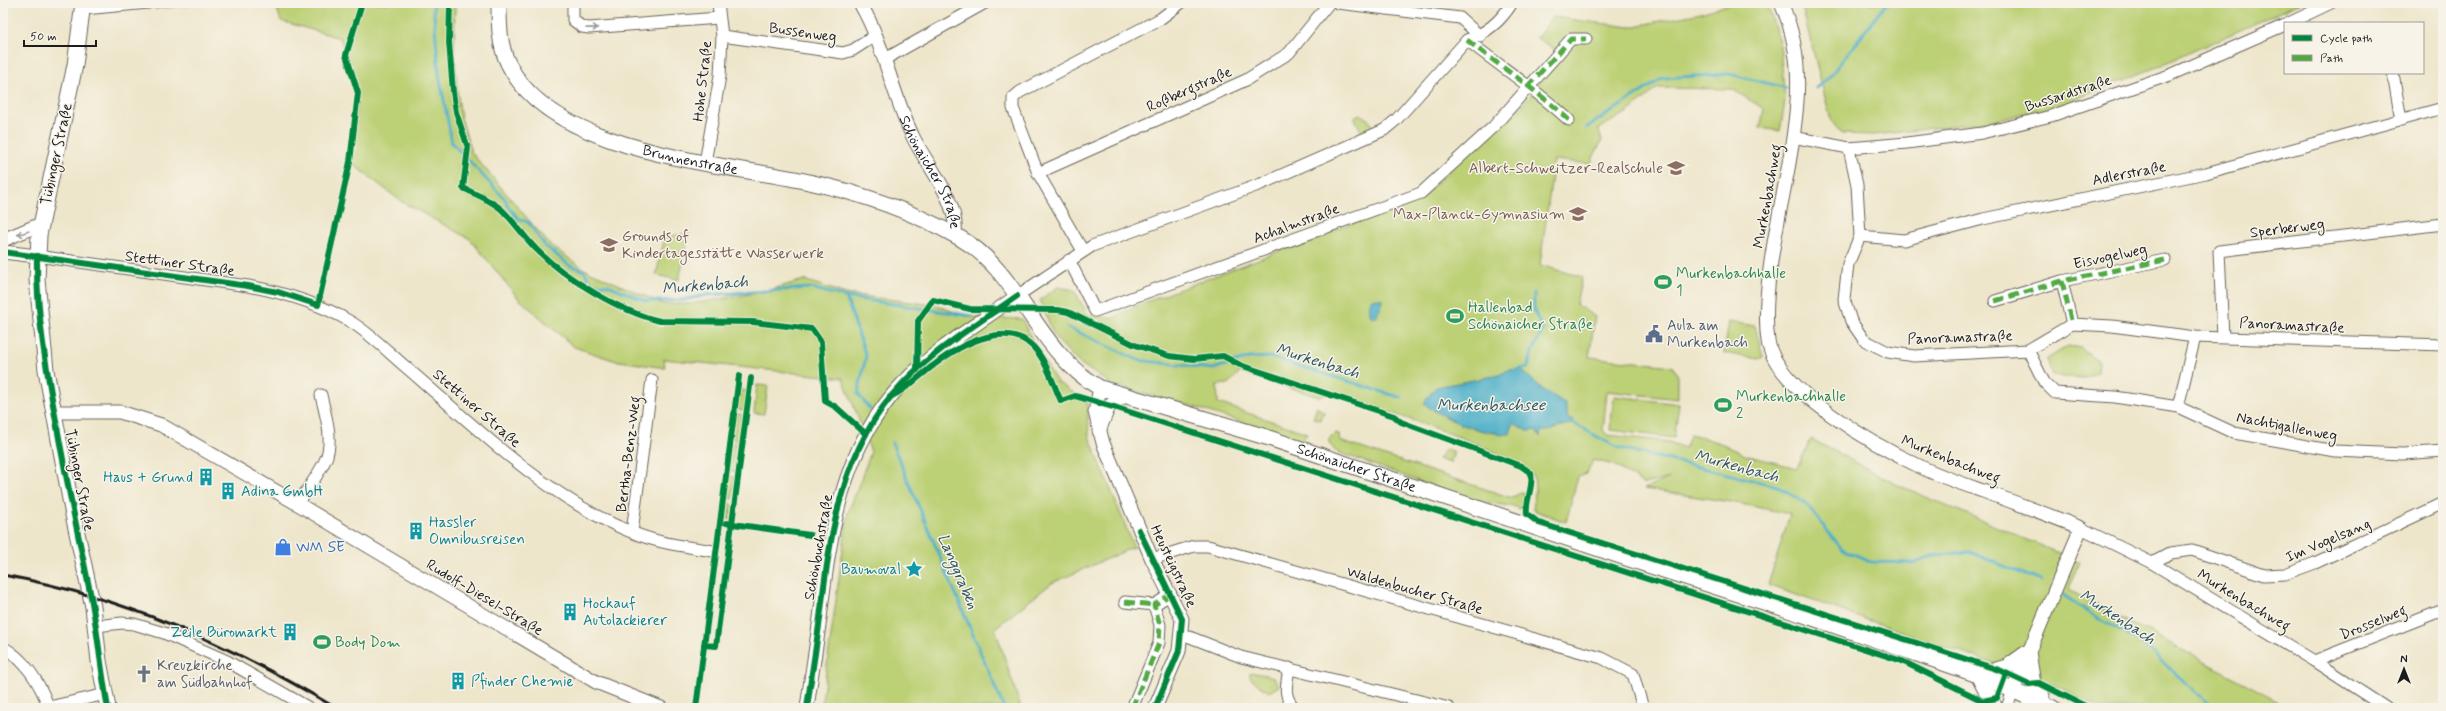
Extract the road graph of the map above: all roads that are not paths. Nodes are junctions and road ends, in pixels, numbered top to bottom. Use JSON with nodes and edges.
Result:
{"nodes":[{"id":1,"x":148,"y":3,"type":"edge"},
{"id":2,"x":499,"y":3,"type":"edge"},
{"id":3,"x":573,"y":3,"type":"edge"},
{"id":4,"x":718,"y":3,"type":"edge"},
{"id":5,"x":860,"y":3,"type":"edge"},
{"id":6,"x":985,"y":3,"type":"edge"},
{"id":7,"x":1181,"y":3,"type":"edge"},
{"id":8,"x":1329,"y":3,"type":"edge"},
{"id":9,"x":1338,"y":3,"type":"edge"},
{"id":10,"x":1512,"y":3,"type":"edge"},
{"id":11,"x":1781,"y":3,"type":"edge"},
{"id":12,"x":2331,"y":3,"type":"edge"},
{"id":13,"x":83,"y":6,"type":"edge"},
{"id":14,"x":719,"y":18,"type":"junction"},
{"id":15,"x":2291,"y":22,"type":"edge"},
{"id":16,"x":2284,"y":25,"type":"edge"},
{"id":17,"x":876,"y":34,"type":"junction"},
{"id":18,"x":722,"y":36,"type":"junction"},
{"id":19,"x":1480,"y":36,"type":"junction"},
{"id":20,"x":1586,"y":39,"type":"dead end"},
{"id":21,"x":1467,"y":40,"type":"junction"},
{"id":22,"x":885,"y":59,"type":"junction"},
{"id":23,"x":2394,"y":74,"type":"edge"},
{"id":24,"x":1527,"y":87,"type":"junction"},
{"id":25,"x":2443,"y":108,"type":"edge"},
{"id":26,"x":1569,"y":120,"type":"dead end"},
{"id":27,"x":2401,"y":120,"type":"junction"},
{"id":28,"x":1793,"y":137,"type":"junction"},
{"id":29,"x":1849,"y":148,"type":"junction"},
{"id":30,"x":706,"y":163,"type":"junction"},
{"id":31,"x":1038,"y":173,"type":"junction"},
{"id":32,"x":41,"y":224,"type":"junction"},
{"id":33,"x":2443,"y":224,"type":"edge"},
{"id":34,"x":955,"y":235,"type":"junction"},
{"id":35,"x":1860,"y":236,"type":"junction"},
{"id":36,"x":3,"y":240,"type":"edge"},
{"id":37,"x":1083,"y":251,"type":"junction"},
{"id":38,"x":3,"y":252,"type":"edge"},
{"id":39,"x":37,"y":256,"type":"junction"},
{"id":40,"x":1069,"y":260,"type":"junction"},
{"id":41,"x":2165,"y":260,"type":"dead end"},
{"id":42,"x":2062,"y":281,"type":"junction"},
{"id":43,"x":1017,"y":296,"type":"junction"},
{"id":44,"x":1995,"y":301,"type":"dead end"},
{"id":45,"x":2072,"y":324,"type":"junction"},
{"id":46,"x":2223,"y":336,"type":"junction"},
{"id":47,"x":2195,"y":337,"type":"junction"},
{"id":48,"x":2443,"y":345,"type":"edge"},
{"id":49,"x":2028,"y":350,"type":"junction"},
{"id":50,"x":652,"y":380,"type":"dead end"},
{"id":51,"x":1100,"y":388,"type":"junction"},
{"id":52,"x":321,"y":395,"type":"dead end"},
{"id":53,"x":1124,"y":396,"type":"junction"},
{"id":54,"x":2178,"y":407,"type":"junction"},
{"id":55,"x":54,"y":412,"type":"junction"},
{"id":56,"x":1099,"y":431,"type":"junction"},
{"id":57,"x":2443,"y":451,"type":"edge"},
{"id":58,"x":2443,"y":503,"type":"edge"},
{"id":59,"x":298,"y":504,"type":"junction"},
{"id":60,"x":2081,"y":528,"type":"junction"},
{"id":61,"x":632,"y":532,"type":"junction"},
{"id":62,"x":713,"y":551,"type":"dead end"},
{"id":63,"x":1152,"y":559,"type":"junction"},
{"id":64,"x":2152,"y":563,"type":"junction"},
{"id":65,"x":1171,"y":594,"type":"junction"},
{"id":66,"x":1125,"y":602,"type":"dead end"},
{"id":67,"x":1154,"y":605,"type":"junction"},
{"id":68,"x":2443,"y":610,"type":"edge"},
{"id":69,"x":96,"y":626,"type":"junction"},
{"id":70,"x":1182,"y":634,"type":"junction"},
{"id":71,"x":3,"y":647,"type":"edge"},
{"id":72,"x":2028,"y":652,"type":"junction"},
{"id":73,"x":2314,"y":660,"type":"junction"},
{"id":74,"x":1289,"y":668,"type":"junction"},
{"id":75,"x":1978,"y":675,"type":"junction"},
{"id":76,"x":2013,"y":690,"type":"junction"},
{"id":77,"x":107,"y":701,"type":"edge"},
{"id":78,"x":49,"y":707,"type":"edge"},
{"id":79,"x":2045,"y":707,"type":"edge"},
{"id":80,"x":309,"y":708,"type":"edge"},
{"id":81,"x":661,"y":708,"type":"edge"},
{"id":82,"x":807,"y":708,"type":"edge"},
{"id":83,"x":1132,"y":708,"type":"edge"},
{"id":84,"x":1155,"y":708,"type":"edge"},
{"id":85,"x":1295,"y":708,"type":"edge"},
{"id":86,"x":1449,"y":708,"type":"edge"},
{"id":87,"x":1643,"y":708,"type":"edge"},
{"id":88,"x":1995,"y":708,"type":"edge"},
{"id":89,"x":2007,"y":708,"type":"edge"},
{"id":90,"x":2386,"y":708,"type":"edge"}],
"edges":[{"from":1,"to":13,"type":"street"},
{"from":2,"to":30,"type":"main road","name":"Brunnenstraße"},
{"from":3,"to":14,"type":"street","one_way":true},
{"from":4,"to":14,"type":"street","name":"Hohe Straße"},
{"from":5,"to":17,"type":"street","name":"Schönaicher Straße"},
{"from":6,"to":22,"type":"street"},
{"from":7,"to":31,"type":"street"},
{"from":8,"to":31,"type":"street","name":"Roßbergstraße"},
{"from":9,"to":19,"type":"street"},
{"from":10,"to":19,"type":"street"},
{"from":11,"to":28,"type":"street","name":"Murkenbachweg"},
{"from":12,"to":15,"type":"street"},
{"from":13,"to":32,"type":"main road","name":"Tübinger Straße"},
{"from":14,"to":18,"type":"street","name":"Hohe Straße"},
{"from":16,"to":29,"type":"street","name":"Bussardstraße"},
{"from":17,"to":18,"type":"street","name":"Bussenweg"},
{"from":17,"to":22,"type":"street","name":"Schönaicher Straße"},
{"from":18,"to":30,"type":"street","name":"Hohe Straße"},
{"from":19,"to":21,"type":"street"},
{"from":20,"to":24,"type":"street","name":"Achalmstraße"},
{"from":21,"to":24,"type":"street"},
{"from":21,"to":37,"type":"street"},
{"from":22,"to":34,"type":"street","name":"Schönaicher Straße"},
{"from":23,"to":27,"type":"street"},
{"from":24,"to":26,"type":"street"},
{"from":24,"to":40,"type":"street","name":"Achalmstraße"},
{"from":25,"to":27,"type":"street","name":"Adlerstraße"},
{"from":27,"to":35,"type":"street","name":"Adlerstraße"},
{"from":28,"to":29,"type":"street"},
{"from":28,"to":60,"type":"street","name":"Murkenbachweg"},
{"from":29,"to":35,"type":"street","name":"Panoramastraße"},
{"from":30,"to":34,"type":"main road","name":"Brunnenstraße"},
{"from":31,"to":37,"type":"street"},
{"from":32,"to":36,"type":"street","one_way":true},
{"from":32,"to":39,"type":"main road","name":"Tübinger Straße"},
{"from":33,"to":46,"type":"street","name":"Sperberweg"},
{"from":34,"to":43,"type":"main road","name":"Schönaicher Straße"},
{"from":35,"to":49,"type":"street","name":"Panoramastraße"},
{"from":37,"to":40,"type":"street"},
{"from":38,"to":39,"type":"street"},
{"from":39,"to":55,"type":"main road","name":"Tübinger Straße"},
{"from":39,"to":61,"type":"street","name":"Stettiner Straße"},
{"from":40,"to":43,"type":"street"},
{"from":41,"to":42,"type":"street","name":"Eisvogelweg"},
{"from":42,"to":44,"type":"street","name":"Eisvogelweg"},
{"from":42,"to":45,"type":"street","name":"Eisvogelweg"},
{"from":43,"to":51,"type":"main road","name":"Schönaicher Straße"},
{"from":43,"to":82,"type":"street","name":"Schönbuchstraße"},
{"from":45,"to":47,"type":"street","name":"Panoramastraße"},
{"from":45,"to":49,"type":"street","name":"Panoramastraße"},
{"from":46,"to":47,"type":"street","name":"Panoramastraße"},
{"from":46,"to":48,"type":"street","name":"Panoramastraße"},
{"from":47,"to":54,"type":"street"},
{"from":49,"to":54,"type":"street","name":"Panoramastraße"},
{"from":50,"to":61,"type":"street","name":"Bertha-Benz-Weg"},
{"from":51,"to":53,"type":"main road","name":"Schönaicher Straße"},
{"from":51,"to":56,"type":"street","name":"Heusteigstraße"},
{"from":52,"to":59,"type":"street"},
{"from":53,"to":56,"type":"street"},
{"from":53,"to":75,"type":"main road","name":"Schönaicher Straße"},
{"from":54,"to":57,"type":"street","name":"Nachtigallenweg"},
{"from":55,"to":59,"type":"street","name":"Rudolf-Diesel-Straße"},
{"from":55,"to":69,"type":"main road","name":"Tübinger Straße"},
{"from":56,"to":63,"type":"street","name":"Heusteigstraße"},
{"from":58,"to":64,"type":"street","name":"Im Vogelsang"},
{"from":59,"to":81,"type":"street","name":"Rudolf-Diesel-Straße"},
{"from":60,"to":64,"type":"street","name":"Murkenbachweg"},
{"from":60,"to":72,"type":"street"},
{"from":61,"to":62,"type":"street","name":"Stettiner Straße"},
{"from":63,"to":65,"type":"street","name":"Heusteigstraße"},
{"from":63,"to":87,"type":"street","name":"Waldenbucher Straße"},
{"from":64,"to":73,"type":"street","name":"Murkenbachweg"},
{"from":65,"to":67,"type":"street"},
{"from":65,"to":70,"type":"street","name":"Heusteigstraße"},
{"from":66,"to":67,"type":"street"},
{"from":67,"to":83,"type":"street"},
{"from":68,"to":73,"type":"street","name":"Drosselweg"},
{"from":69,"to":77,"type":"main road","name":"Tübinger Straße"},
{"from":69,"to":80,"type":"street"},
{"from":70,"to":74,"type":"street"},
{"from":70,"to":84,"type":"street","name":"Heusteigstraße"},
{"from":71,"to":78,"type":"street"},
{"from":72,"to":75,"type":"main road"},
{"from":72,"to":76,"type":"street"},
{"from":72,"to":79,"type":"main road"},
{"from":73,"to":90,"type":"street","name":"Murkenbachweg"},
{"from":74,"to":85,"type":"street"},
{"from":74,"to":86,"type":"street"},
{"from":75,"to":76,"type":"main road","name":"Schönaicher Straße"},
{"from":75,"to":88,"type":"main road"},
{"from":76,"to":79,"type":"main road","name":"Schönaicher Straße"},
{"from":76,"to":89,"type":"street"},
{"from":77,"to":78,"type":"street"}]}
